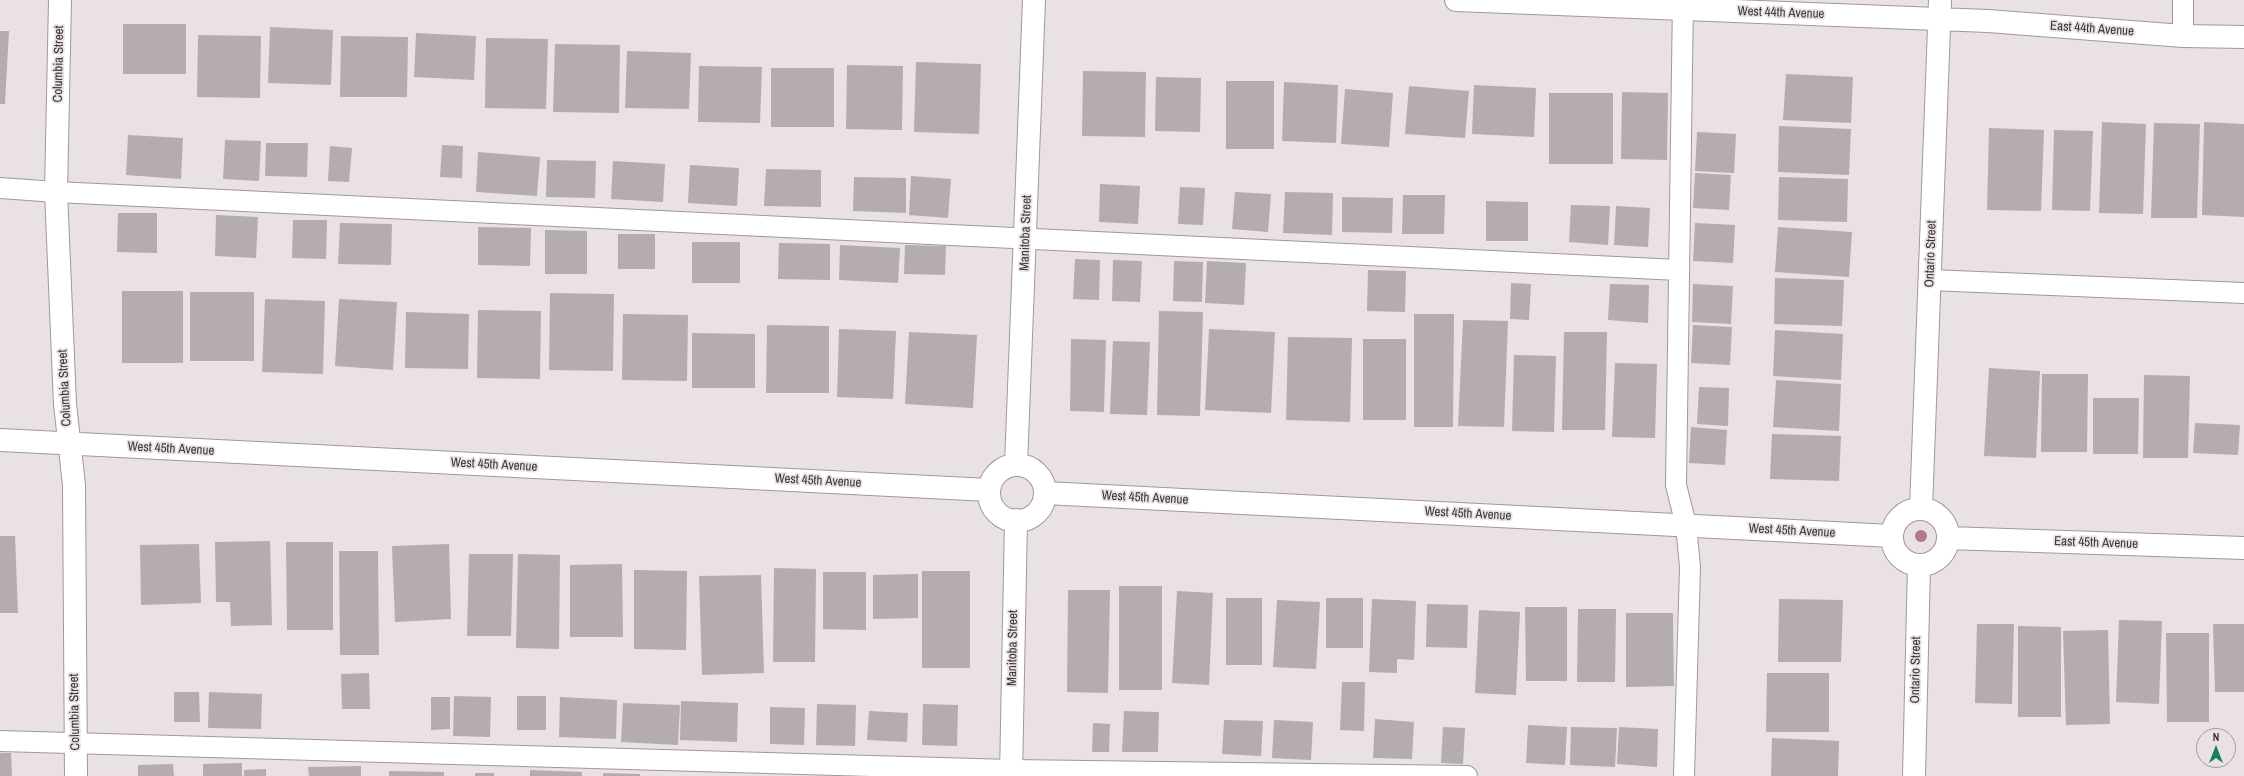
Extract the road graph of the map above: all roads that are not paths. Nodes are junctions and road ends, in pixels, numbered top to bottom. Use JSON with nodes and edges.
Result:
{"nodes":[{"id":1,"x":60,"y":0,"type":"edge"},
{"id":2,"x":1034,"y":0,"type":"edge"},
{"id":3,"x":1456,"y":0,"type":"edge"},
{"id":4,"x":2183,"y":0,"type":"edge"},
{"id":5,"x":1683,"y":5,"type":"edge"},
{"id":6,"x":1940,"y":9,"type":"edge"},
{"id":7,"x":2183,"y":36,"type":"junction"},
{"id":8,"x":2244,"y":37,"type":"edge"},
{"id":9,"x":0,"y":188,"type":"edge"},
{"id":10,"x":56,"y":192,"type":"junction"},
{"id":11,"x":1026,"y":238,"type":"junction"},
{"id":12,"x":1679,"y":270,"type":"junction"},
{"id":13,"x":1930,"y":280,"type":"junction"},
{"id":14,"x":2244,"y":293,"type":"edge"},
{"id":15,"x":0,"y":440,"type":"edge"},
{"id":16,"x":69,"y":443,"type":"junction"},
{"id":17,"x":1016,"y":465,"type":"junction"},
{"id":18,"x":989,"y":490,"type":"junction"},
{"id":19,"x":1045,"y":493,"type":"junction"},
{"id":20,"x":1921,"y":509,"type":"junction"},
{"id":21,"x":1016,"y":520,"type":"junction"},
{"id":22,"x":1686,"y":525,"type":"junction"},
{"id":23,"x":1892,"y":536,"type":"junction"},
{"id":24,"x":1948,"y":538,"type":"junction"},
{"id":25,"x":2244,"y":548,"type":"edge"},
{"id":26,"x":1919,"y":565,"type":"junction"},
{"id":27,"x":0,"y":741,"type":"edge"},
{"id":28,"x":76,"y":744,"type":"junction"},
{"id":29,"x":1011,"y":773,"type":"edge"},
{"id":30,"x":76,"y":776,"type":"edge"},
{"id":31,"x":1467,"y":776,"type":"edge"},
{"id":32,"x":1684,"y":776,"type":"edge"},
{"id":33,"x":1914,"y":776,"type":"edge"}],
"edges":[{"from":1,"to":10,"type":"street","name":"Columbia Street"},
{"from":2,"to":11,"type":"street","name":"Manitoba Street"},
{"from":3,"to":5,"type":"street","name":"West 44th Avenue"},
{"from":4,"to":7,"type":"lane"},
{"from":5,"to":6,"type":"street","name":"West 44th Avenue"},
{"from":5,"to":12,"type":"lane"},
{"from":6,"to":7,"type":"street","name":"East 44th Avenue"},
{"from":6,"to":13,"type":"street","name":"Ontario Street"},
{"from":7,"to":8,"type":"street","name":"East 44th Avenue"},
{"from":9,"to":10,"type":"lane"},
{"from":10,"to":11,"type":"lane"},
{"from":10,"to":16,"type":"street","name":"Columbia Street"},
{"from":11,"to":12,"type":"lane"},
{"from":11,"to":17,"type":"street","name":"Manitoba Street"},
{"from":12,"to":22,"type":"lane"},
{"from":13,"to":14,"type":"lane"},
{"from":13,"to":20,"type":"street","name":"Ontario Street"},
{"from":15,"to":16,"type":"street","name":"West 45th Avenue"},
{"from":16,"to":18,"type":"street","name":"West 45th Avenue"},
{"from":16,"to":28,"type":"street","name":"Columbia Street"},
{"from":17,"to":18,"type":"street"},
{"from":17,"to":19,"type":"street"},
{"from":18,"to":21,"type":"street"},
{"from":19,"to":21,"type":"street"},
{"from":19,"to":22,"type":"street","name":"West 45th Avenue"},
{"from":20,"to":23,"type":"street"},
{"from":20,"to":24,"type":"street"},
{"from":21,"to":29,"type":"street","name":"Manitoba Street"},
{"from":22,"to":23,"type":"street","name":"West 45th Avenue"},
{"from":22,"to":32,"type":"lane"},
{"from":23,"to":26,"type":"street"},
{"from":24,"to":25,"type":"street","name":"East 45th Avenue"},
{"from":24,"to":26,"type":"street"},
{"from":26,"to":33,"type":"street","name":"Ontario Street"},
{"from":27,"to":28,"type":"lane"},
{"from":28,"to":29,"type":"lane"},
{"from":28,"to":30,"type":"street","name":"Columbia Street"},
{"from":29,"to":31,"type":"lane"}]}
